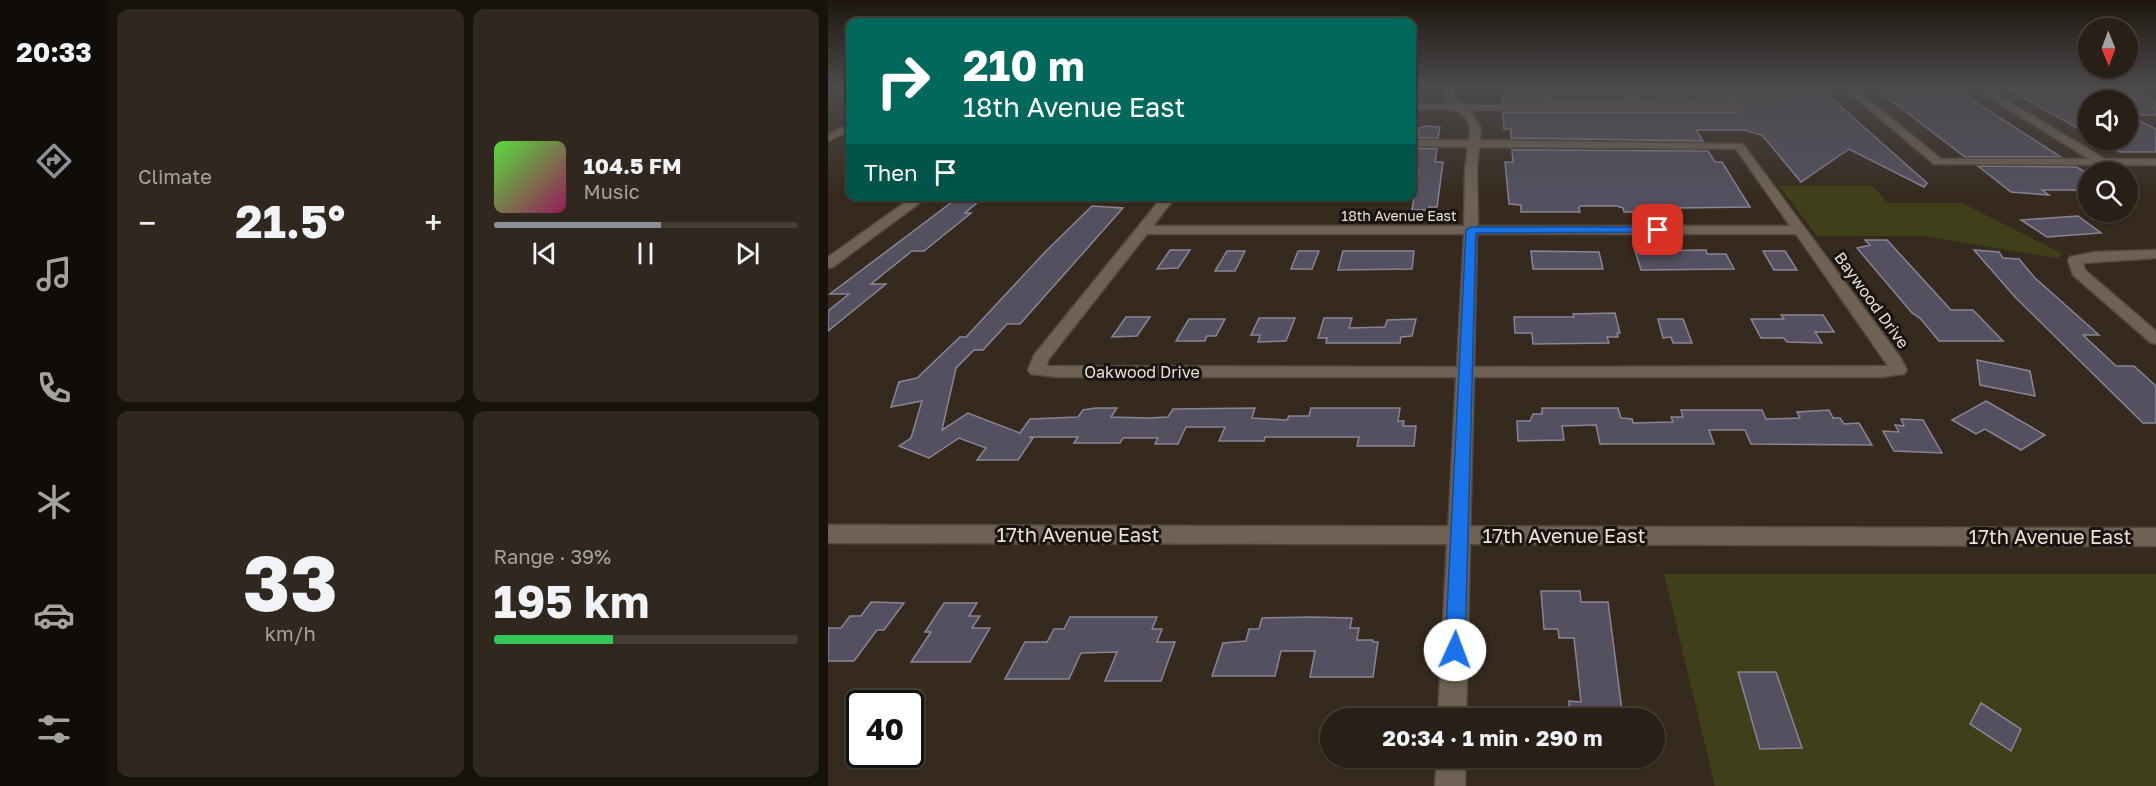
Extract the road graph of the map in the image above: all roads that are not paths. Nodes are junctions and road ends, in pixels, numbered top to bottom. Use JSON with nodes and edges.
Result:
{"nodes":[{"id":1,"x":1474,"y":124,"type":"edge"},
{"id":2,"x":1892,"y":124,"type":"edge"},
{"id":3,"x":2039,"y":124,"type":"edge"},
{"id":4,"x":846,"y":129,"type":"edge"},
{"id":5,"x":828,"y":138,"type":"edge"},
{"id":6,"x":1416,"y":143,"type":"edge"},
{"id":7,"x":1474,"y":144,"type":"junction"},
{"id":8,"x":2078,"y":162,"type":"edge"},
{"id":9,"x":2103,"y":162,"type":"edge"},
{"id":10,"x":2138,"y":162,"type":"edge"},
{"id":11,"x":2156,"y":162,"type":"edge"},
{"id":12,"x":916,"y":201,"type":"edge"},
{"id":13,"x":1166,"y":201,"type":"edge"},
{"id":14,"x":1143,"y":230,"type":"junction"},
{"id":15,"x":1471,"y":230,"type":"junction"},
{"id":16,"x":1798,"y":230,"type":"junction"},
{"id":17,"x":2156,"y":254,"type":"edge"},
{"id":18,"x":828,"y":264,"type":"edge"},
{"id":19,"x":2156,"y":339,"type":"edge"},
{"id":20,"x":1466,"y":371,"type":"junction"},
{"id":21,"x":828,"y":534,"type":"edge"},
{"id":22,"x":1460,"y":535,"type":"junction"},
{"id":23,"x":2156,"y":537,"type":"edge"},
{"id":24,"x":1452,"y":708,"type":"edge"},
{"id":25,"x":1451,"y":768,"type":"edge"},
{"id":26,"x":1450,"y":786,"type":"edge"}],
"edges":[{"from":1,"to":7,"type":"street"},
{"from":2,"to":8,"type":"street"},
{"from":3,"to":9,"type":"street"},
{"from":4,"to":5,"type":"street"},
{"from":6,"to":7,"type":"street"},
{"from":7,"to":15,"type":"street"},
{"from":7,"to":16,"type":"street","name":"Baywood Drive"},
{"from":10,"to":11,"type":"street"},
{"from":12,"to":18,"type":"street"},
{"from":13,"to":14,"type":"street","name":"Oakwood Drive"},
{"from":14,"to":15,"type":"street","name":"18th Avenue East"},
{"from":14,"to":20,"type":"street","name":"Oakwood Drive"},
{"from":15,"to":16,"type":"street","name":"18th Avenue East"},
{"from":15,"to":20,"type":"street"},
{"from":16,"to":20,"type":"street","name":"Baywood Drive"},
{"from":17,"to":19,"type":"street"},
{"from":20,"to":22,"type":"street"},
{"from":21,"to":22,"type":"street","name":"17th Avenue East"},
{"from":22,"to":23,"type":"street","name":"17th Avenue East"},
{"from":22,"to":24,"type":"street"},
{"from":25,"to":26,"type":"street"}]}
